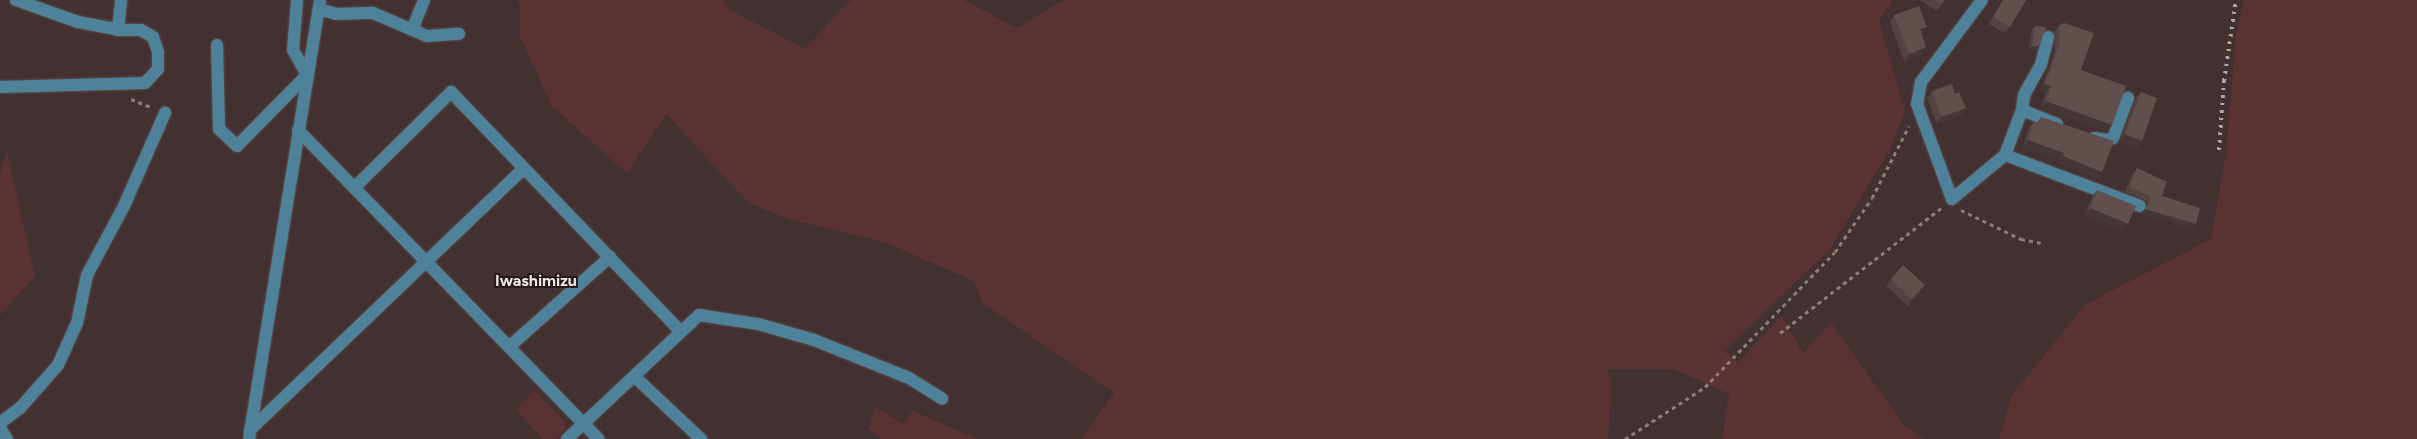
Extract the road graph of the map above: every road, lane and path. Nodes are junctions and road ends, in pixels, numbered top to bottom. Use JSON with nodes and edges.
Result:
{"nodes":[{"id":1,"x":16,"y":0,"type":"edge"},
{"id":2,"x":121,"y":0,"type":"edge"},
{"id":3,"x":297,"y":0,"type":"edge"},
{"id":4,"x":424,"y":0,"type":"edge"},
{"id":5,"x":1982,"y":0,"type":"edge"},
{"id":6,"x":319,"y":5,"type":"edge"},
{"id":7,"x":118,"y":30,"type":"junction"},
{"id":8,"x":412,"y":30,"type":"junction"},
{"id":9,"x":459,"y":34,"type":"dead end"},
{"id":10,"x":2048,"y":37,"type":"dead end"},
{"id":11,"x":218,"y":45,"type":"dead end"},
{"id":12,"x":307,"y":75,"type":"junction"},
{"id":13,"x":118,"y":85,"type":"junction"},
{"id":14,"x":0,"y":87,"type":"edge"},
{"id":15,"x":2128,"y":98,"type":"dead end"},
{"id":16,"x":1917,"y":104,"type":"junction"},
{"id":17,"x":2022,"y":110,"type":"junction"},
{"id":18,"x":165,"y":113,"type":"joint"},
{"id":19,"x":298,"y":130,"type":"junction"},
{"id":20,"x":2005,"y":154,"type":"junction"},
{"id":21,"x":523,"y":169,"type":"junction"},
{"id":22,"x":356,"y":186,"type":"junction"},
{"id":23,"x":1952,"y":199,"type":"junction"},
{"id":24,"x":2140,"y":206,"type":"dead end"},
{"id":25,"x":2041,"y":243,"type":"dead end"},
{"id":26,"x":610,"y":257,"type":"junction"},
{"id":27,"x":428,"y":261,"type":"junction"},
{"id":28,"x":681,"y":332,"type":"junction"},
{"id":29,"x":1780,"y":333,"type":"dead end"},
{"id":30,"x":510,"y":346,"type":"junction"},
{"id":31,"x":635,"y":377,"type":"junction"},
{"id":32,"x":942,"y":399,"type":"dead end"},
{"id":33,"x":0,"y":422,"type":"edge"},
{"id":34,"x":584,"y":423,"type":"junction"},
{"id":35,"x":0,"y":428,"type":"edge"},
{"id":36,"x":250,"y":434,"type":"edge"},
{"id":37,"x":6,"y":439,"type":"edge"},
{"id":38,"x":567,"y":439,"type":"edge"},
{"id":39,"x":598,"y":439,"type":"edge"},
{"id":40,"x":701,"y":439,"type":"edge"},
{"id":41,"x":1625,"y":439,"type":"edge"}],
"edges":[{"from":1,"to":7,"type":"street"},
{"from":2,"to":7,"type":"street"},
{"from":3,"to":12,"type":"street"},
{"from":4,"to":8,"type":"street"},
{"from":5,"to":16,"type":"street"},
{"from":6,"to":8,"type":"street"},
{"from":6,"to":12,"type":"street"},
{"from":7,"to":13,"type":"street"},
{"from":8,"to":9,"type":"street"},
{"from":10,"to":17,"type":"street"},
{"from":11,"to":12,"type":"street"},
{"from":12,"to":19,"type":"street"},
{"from":13,"to":14,"type":"street"},
{"from":13,"to":18,"type":"path"},
{"from":15,"to":17,"type":"street"},
{"from":16,"to":23,"type":"street"},
{"from":16,"to":41,"type":"path"},
{"from":17,"to":20,"type":"street"},
{"from":18,"to":33,"type":"street"},
{"from":19,"to":22,"type":"street"},
{"from":19,"to":36,"type":"street"},
{"from":20,"to":23,"type":"street"},
{"from":20,"to":24,"type":"street"},
{"from":21,"to":22,"type":"street"},
{"from":21,"to":26,"type":"street"},
{"from":21,"to":27,"type":"street"},
{"from":22,"to":27,"type":"street"},
{"from":23,"to":25,"type":"path"},
{"from":23,"to":29,"type":"path"},
{"from":26,"to":28,"type":"street"},
{"from":26,"to":30,"type":"street"},
{"from":27,"to":30,"type":"street"},
{"from":27,"to":36,"type":"street"},
{"from":28,"to":31,"type":"street"},
{"from":28,"to":32,"type":"street"},
{"from":30,"to":34,"type":"street"},
{"from":31,"to":34,"type":"street"},
{"from":31,"to":40,"type":"street"},
{"from":34,"to":38,"type":"street"},
{"from":34,"to":39,"type":"street"},
{"from":35,"to":37,"type":"street"}]}
